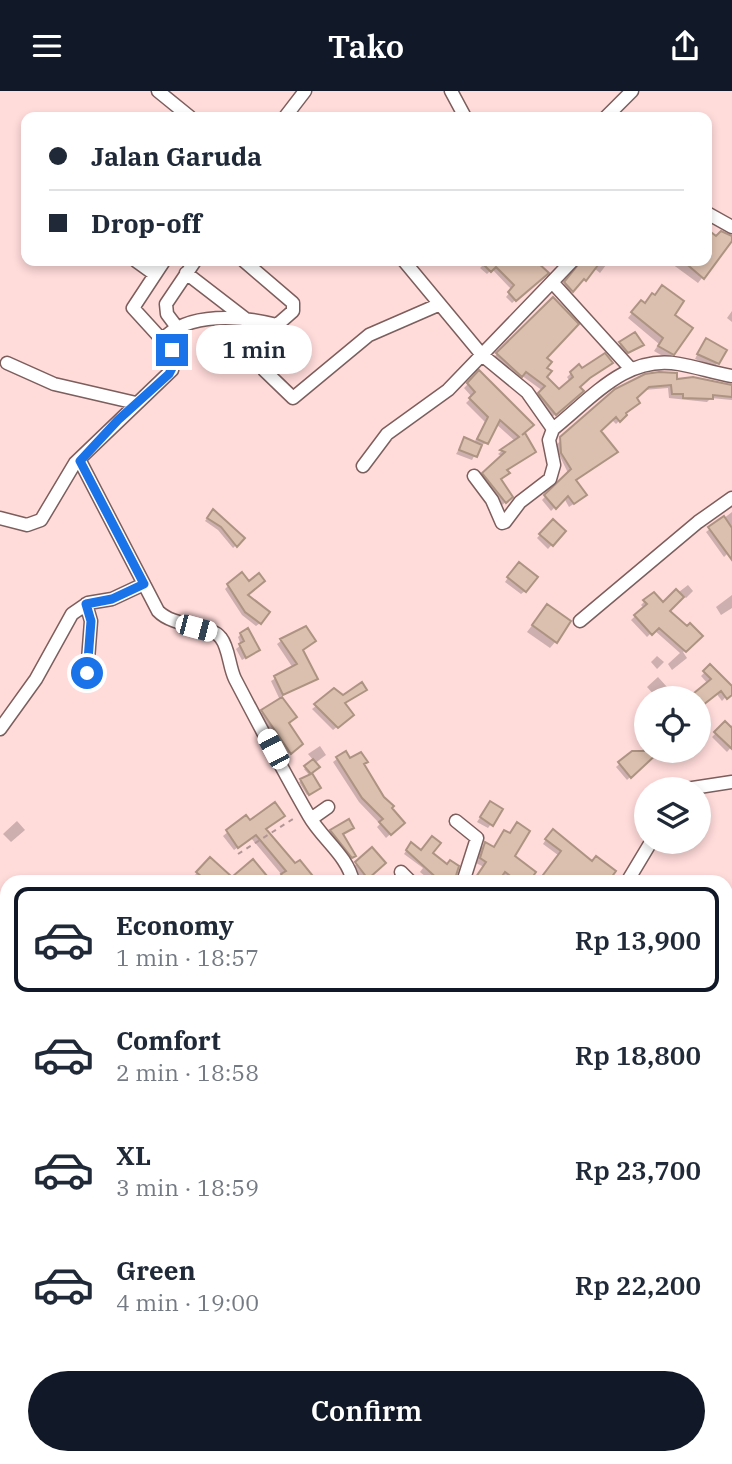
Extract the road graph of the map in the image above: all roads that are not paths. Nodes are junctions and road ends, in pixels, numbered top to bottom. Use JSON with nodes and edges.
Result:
{"nodes":[{"id":1,"x":158,"y":91,"type":"edge"},
{"id":2,"x":305,"y":91,"type":"edge"},
{"id":3,"x":451,"y":91,"type":"edge"},
{"id":4,"x":632,"y":91,"type":"edge"},
{"id":5,"x":184,"y":112,"type":"edge"},
{"id":6,"x":289,"y":112,"type":"edge"},
{"id":7,"x":462,"y":112,"type":"edge"},
{"id":8,"x":616,"y":112,"type":"edge"},
{"id":9,"x":712,"y":216,"type":"edge"},
{"id":10,"x":732,"y":227,"type":"edge"},
{"id":11,"x":143,"y":266,"type":"edge"},
{"id":12,"x":160,"y":266,"type":"edge"},
{"id":13,"x":191,"y":266,"type":"edge"},
{"id":14,"x":249,"y":266,"type":"edge"},
{"id":15,"x":408,"y":266,"type":"edge"},
{"id":16,"x":567,"y":266,"type":"edge"},
{"id":17,"x":186,"y":273,"type":"junction"},
{"id":18,"x":154,"y":274,"type":"junction"},
{"id":19,"x":552,"y":282,"type":"junction"},
{"id":20,"x":438,"y":305,"type":"junction"},
{"id":21,"x":248,"y":320,"type":"junction"},
{"id":22,"x":176,"y":326,"type":"junction"},
{"id":23,"x":162,"y":340,"type":"junction"},
{"id":24,"x":482,"y":355,"type":"junction"},
{"id":25,"x":7,"y":363,"type":"dead end"},
{"id":26,"x":630,"y":368,"type":"junction"},
{"id":27,"x":264,"y":370,"type":"dead end"},
{"id":28,"x":732,"y":376,"type":"edge"},
{"id":29,"x":136,"y":403,"type":"junction"},
{"id":30,"x":553,"y":429,"type":"junction"},
{"id":31,"x":80,"y":461,"type":"junction"},
{"id":32,"x":363,"y":466,"type":"dead end"},
{"id":33,"x":474,"y":476,"type":"dead end"},
{"id":34,"x":732,"y":498,"type":"edge"},
{"id":35,"x":0,"y":518,"type":"edge"},
{"id":36,"x":144,"y":584,"type":"junction"},
{"id":37,"x":86,"y":604,"type":"junction"},
{"id":38,"x":580,"y":621,"type":"dead end"},
{"id":39,"x":87,"y":673,"type":"dead end"},
{"id":40,"x":0,"y":729,"type":"edge"},
{"id":41,"x":732,"y":782,"type":"edge"},
{"id":42,"x":711,"y":785,"type":"edge"},
{"id":43,"x":328,"y":807,"type":"dead end"},
{"id":44,"x":308,"y":815,"type":"junction"},
{"id":45,"x":457,"y":821,"type":"dead end"},
{"id":46,"x":644,"y":854,"type":"edge"},
{"id":47,"x":351,"y":875,"type":"edge"},
{"id":48,"x":465,"y":875,"type":"edge"},
{"id":49,"x":631,"y":875,"type":"edge"}],
"edges":[{"from":1,"to":5,"type":"street"},
{"from":2,"to":6,"type":"street"},
{"from":3,"to":7,"type":"street"},
{"from":4,"to":8,"type":"street"},
{"from":9,"to":10,"type":"street"},
{"from":11,"to":18,"type":"street"},
{"from":12,"to":18,"type":"street"},
{"from":13,"to":17,"type":"street"},
{"from":14,"to":21,"type":"street"},
{"from":15,"to":20,"type":"street"},
{"from":16,"to":19,"type":"street"},
{"from":17,"to":21,"type":"street"},
{"from":17,"to":22,"type":"street"},
{"from":18,"to":23,"type":"street"},
{"from":19,"to":24,"type":"street"},
{"from":19,"to":26,"type":"street"},
{"from":20,"to":24,"type":"street"},
{"from":20,"to":27,"type":"street"},
{"from":21,"to":22,"type":"street"},
{"from":22,"to":23,"type":"street"},
{"from":23,"to":29,"type":"street"},
{"from":24,"to":30,"type":"street"},
{"from":24,"to":32,"type":"street"},
{"from":25,"to":29,"type":"street"},
{"from":26,"to":28,"type":"street"},
{"from":26,"to":30,"type":"street"},
{"from":29,"to":31,"type":"street"},
{"from":30,"to":33,"type":"street"},
{"from":31,"to":35,"type":"street"},
{"from":31,"to":36,"type":"street"},
{"from":34,"to":38,"type":"street"},
{"from":36,"to":37,"type":"street"},
{"from":36,"to":44,"type":"street"},
{"from":37,"to":39,"type":"street"},
{"from":37,"to":40,"type":"street"},
{"from":41,"to":42,"type":"street"},
{"from":43,"to":44,"type":"street"},
{"from":44,"to":47,"type":"street"},
{"from":45,"to":48,"type":"street"},
{"from":46,"to":49,"type":"street"}]}
